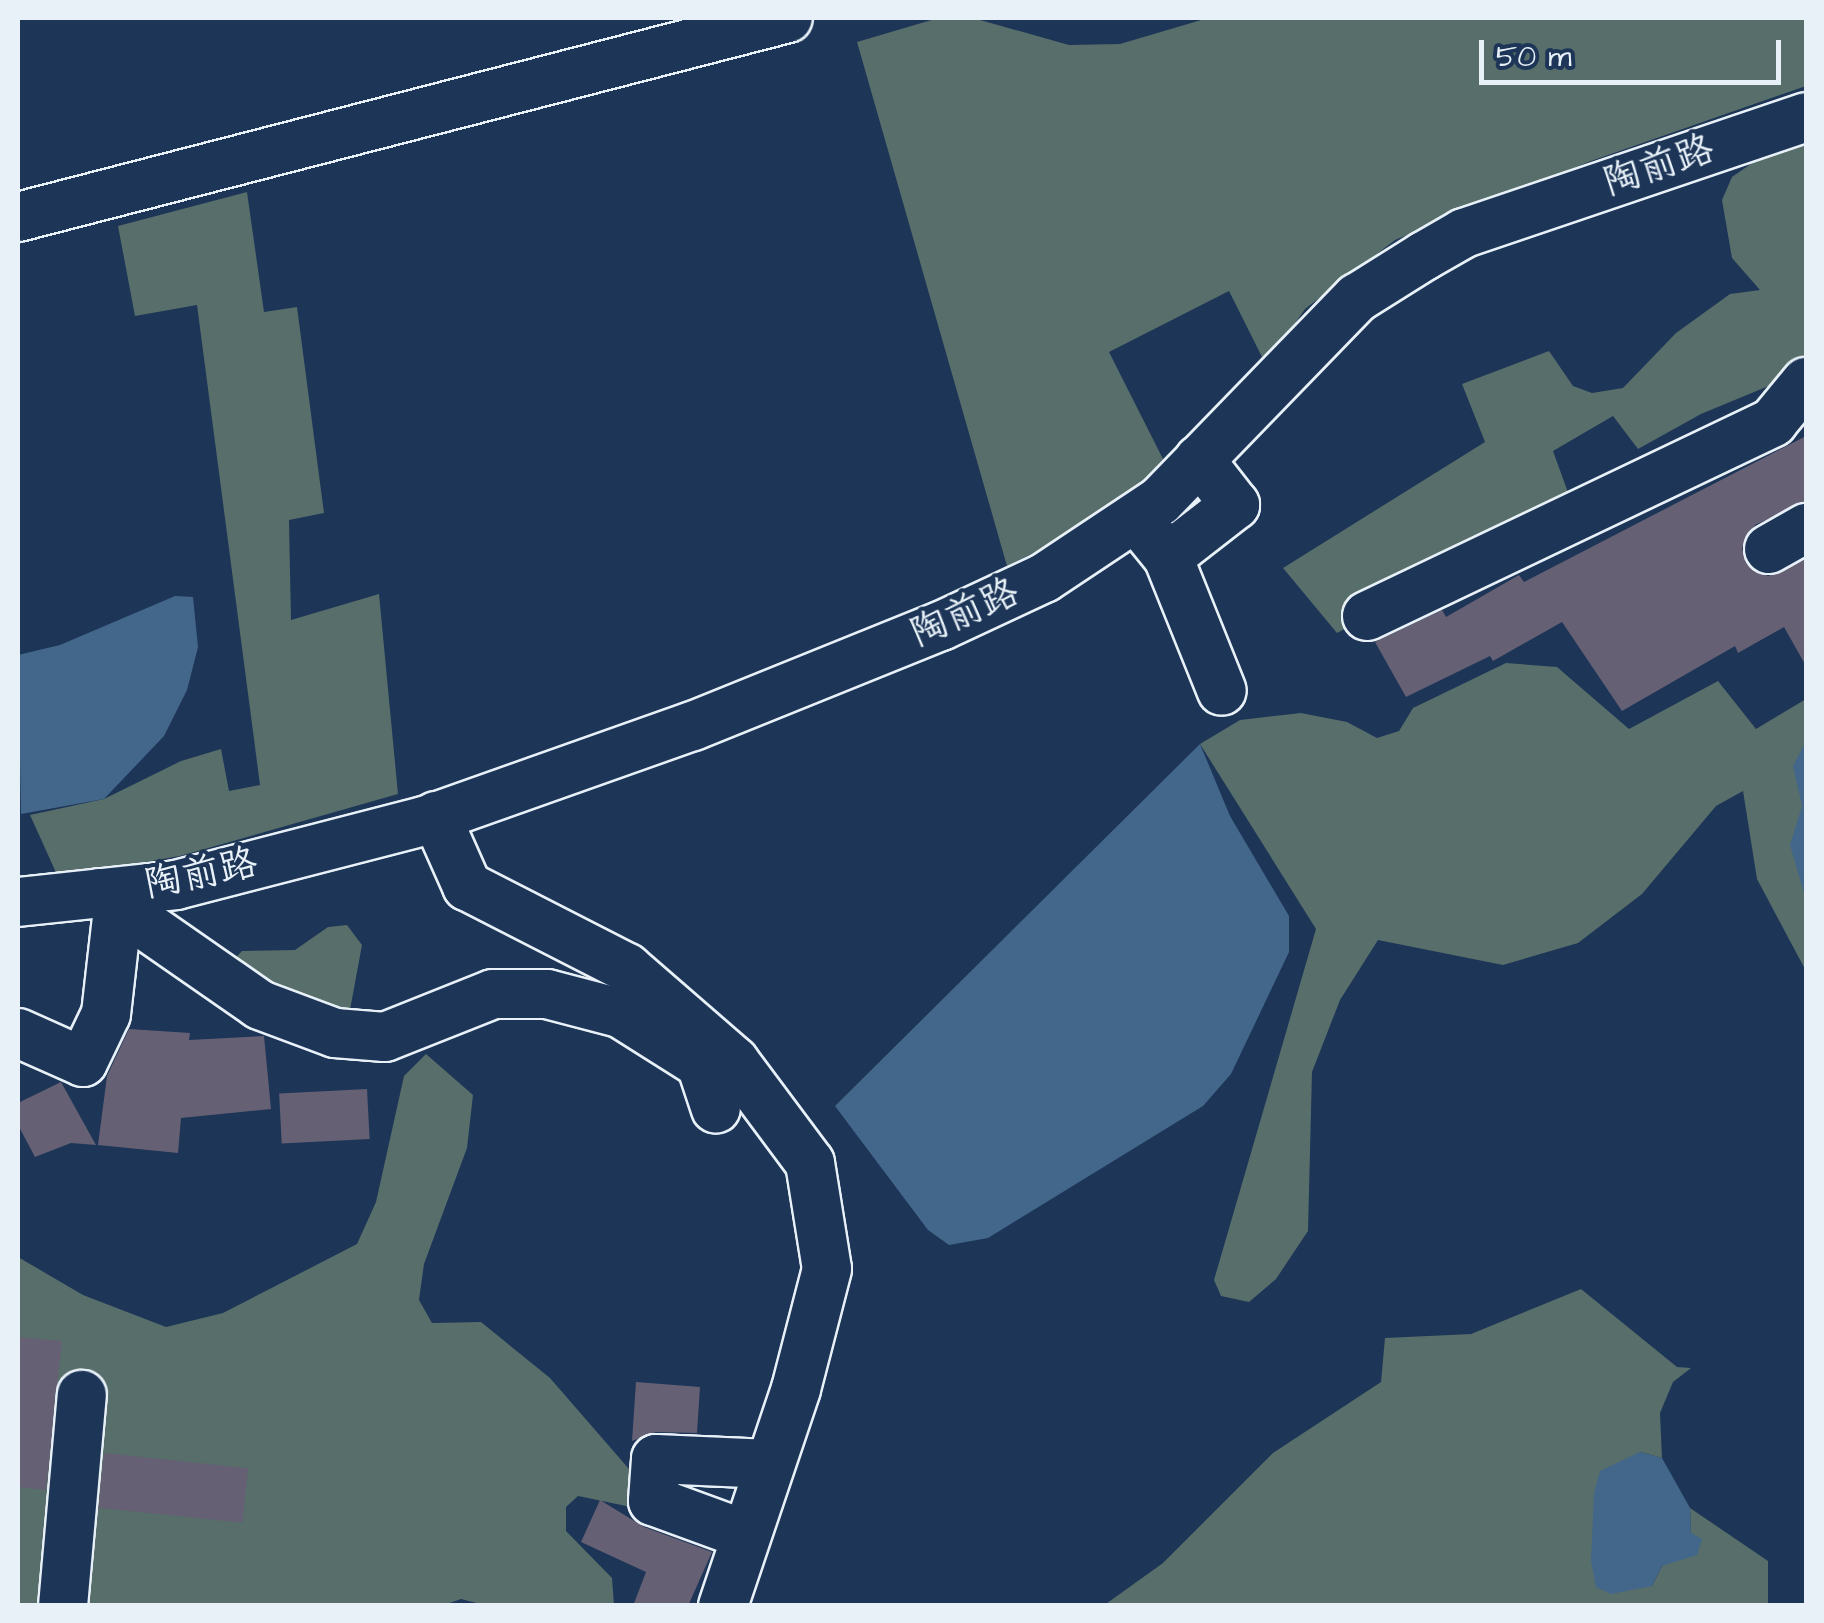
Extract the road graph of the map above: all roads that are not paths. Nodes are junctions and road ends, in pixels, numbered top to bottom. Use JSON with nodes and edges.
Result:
{"nodes":[{"id":1,"x":788,"y":18,"type":"edge"},
{"id":2,"x":1806,"y":118,"type":"edge"},
{"id":3,"x":18,"y":217,"type":"edge"},
{"id":4,"x":1806,"y":382,"type":"edge"},
{"id":5,"x":1200,"y":459,"type":"junction"},
{"id":6,"x":1137,"y":519,"type":"junction"},
{"id":7,"x":1168,"y":557,"type":"junction"},
{"id":8,"x":1367,"y":616,"type":"dead end"},
{"id":9,"x":1222,"y":691,"type":"dead end"},
{"id":10,"x":436,"y":816,"type":"junction"},
{"id":11,"x":108,"y":901,"type":"junction"},
{"id":12,"x":18,"y":902,"type":"edge"},
{"id":13,"x":18,"y":1033,"type":"edge"},
{"id":14,"x":719,"y":1083,"type":"junction"},
{"id":15,"x":82,"y":1395,"type":"dead end"},
{"id":16,"x":770,"y":1464,"type":"junction"},
{"id":17,"x":746,"y":1535,"type":"junction"},
{"id":18,"x":63,"y":1606,"type":"edge"},
{"id":19,"x":723,"y":1606,"type":"edge"}],
"edges":[{"from":1,"to":3,"type":"street"},
{"from":2,"to":5,"type":"street","name":"陶前路"},
{"from":4,"to":8,"type":"street"},
{"from":5,"to":6,"type":"street","name":"陶前路"},
{"from":5,"to":7,"type":"street"},
{"from":6,"to":7,"type":"street"},
{"from":6,"to":10,"type":"street","name":"陶前路"},
{"from":7,"to":9,"type":"street"},
{"from":10,"to":11,"type":"street","name":"陶前路"},
{"from":10,"to":14,"type":"street"},
{"from":11,"to":12,"type":"street","name":"陶前路"},
{"from":11,"to":13,"type":"street"},
{"from":11,"to":14,"type":"street"},
{"from":14,"to":16,"type":"street"},
{"from":15,"to":18,"type":"street"},
{"from":16,"to":17,"type":"street"},
{"from":16,"to":17,"type":"street"},
{"from":17,"to":19,"type":"street"}]}
